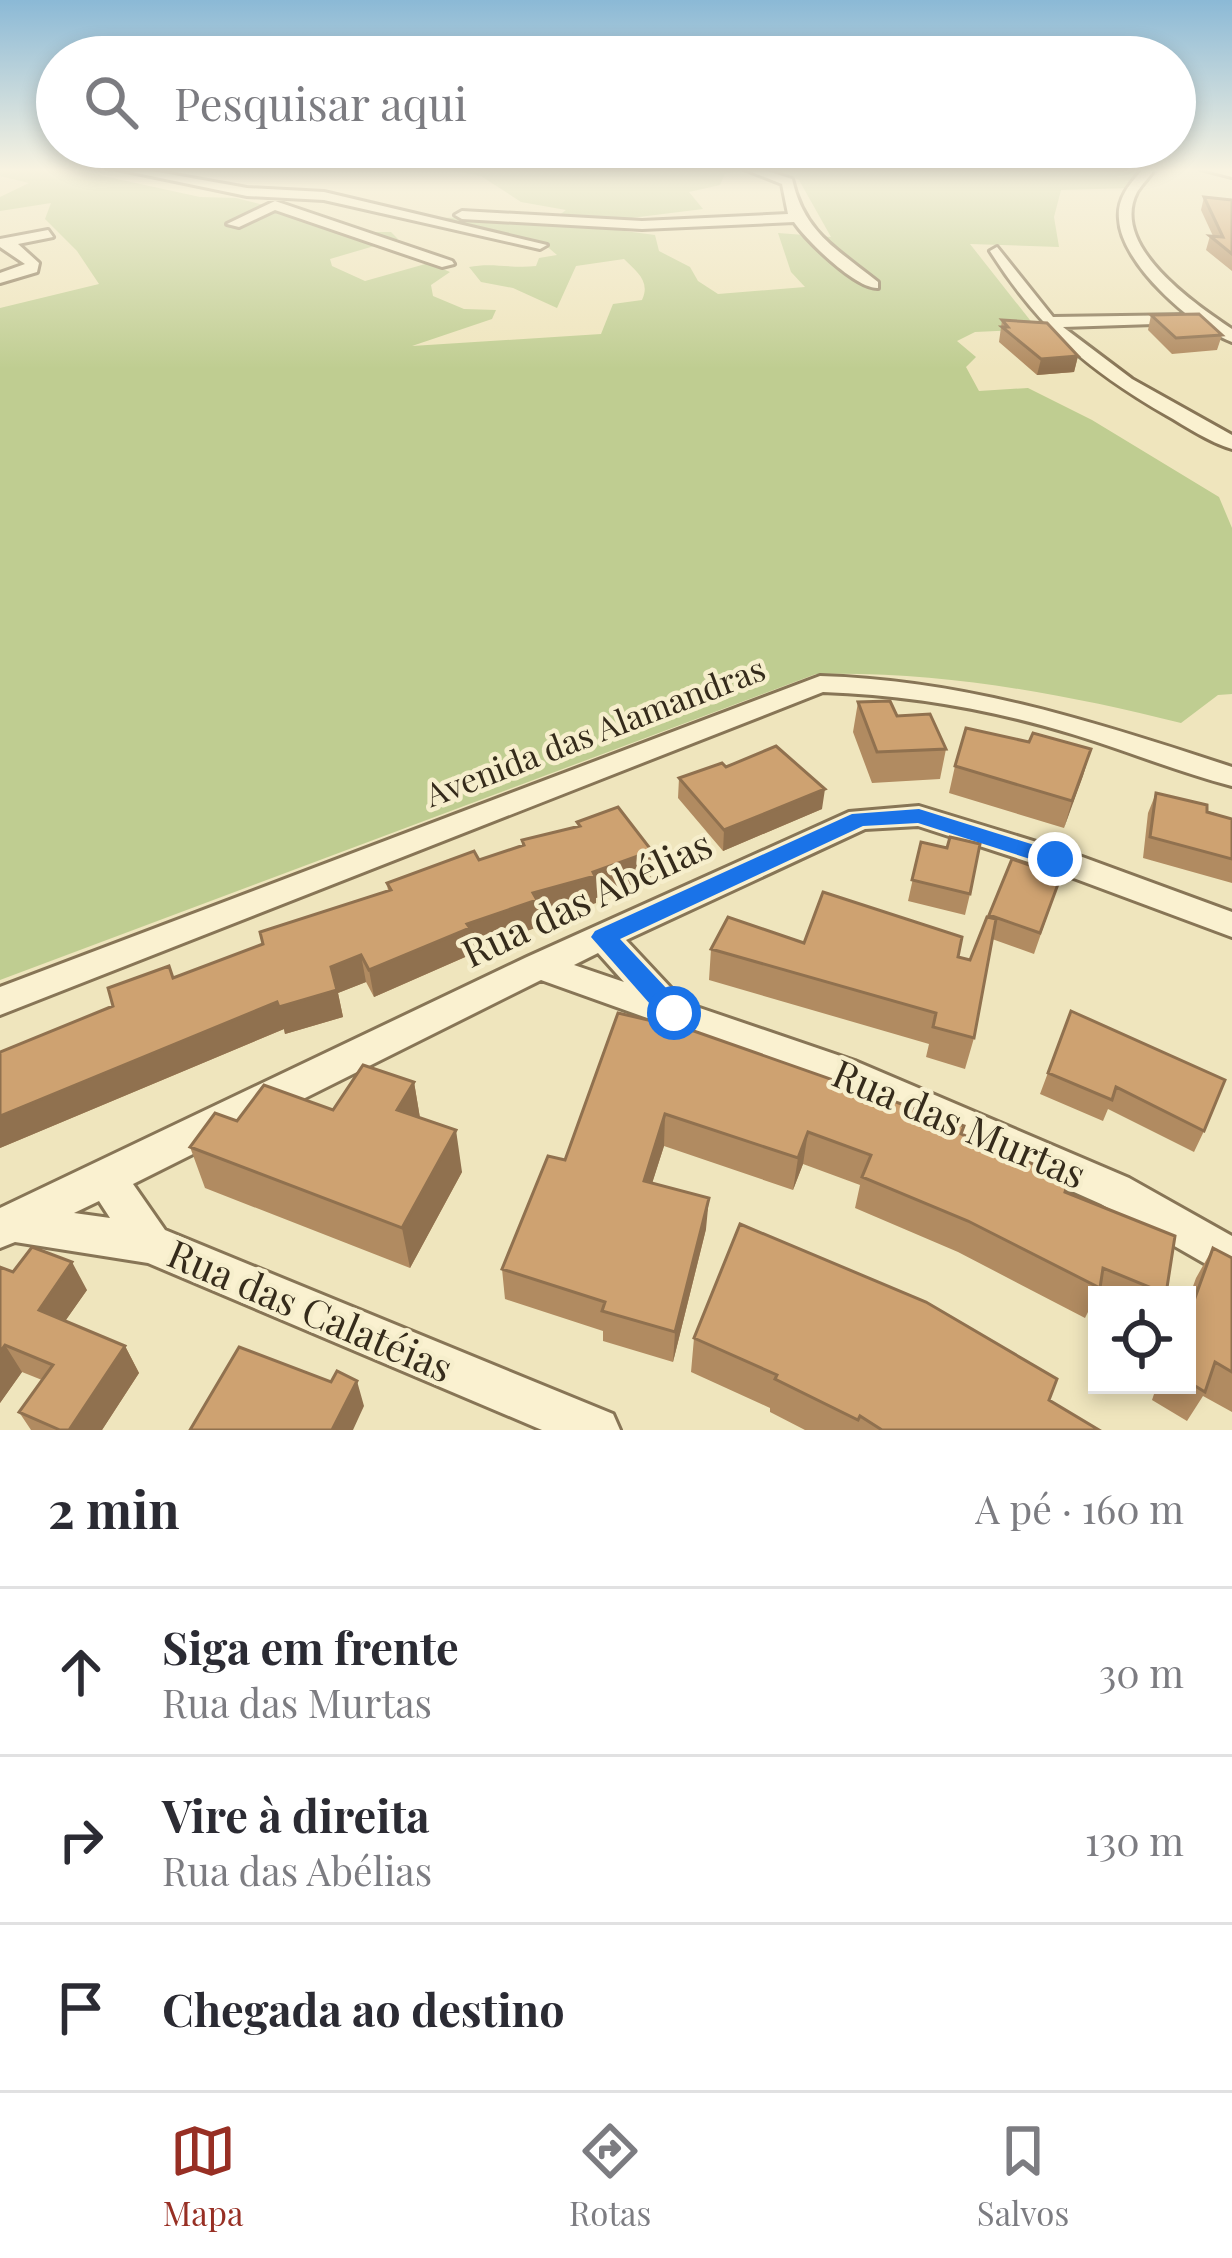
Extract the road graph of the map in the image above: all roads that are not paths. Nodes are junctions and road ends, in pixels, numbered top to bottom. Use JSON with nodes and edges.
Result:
{"nodes":[{"id":1,"x":363,"y":236,"type":"edge"},
{"id":2,"x":497,"y":236,"type":"edge"},
{"id":3,"x":816,"y":236,"type":"edge"},
{"id":4,"x":1129,"y":236,"type":"edge"},
{"id":5,"x":6,"y":238,"type":"edge"},
{"id":6,"x":540,"y":245,"type":"dead end"},
{"id":7,"x":997,"y":251,"type":"dead end"},
{"id":8,"x":447,"y":265,"type":"dead end"},
{"id":9,"x":0,"y":275,"type":"edge"},
{"id":10,"x":873,"y":285,"type":"dead end"},
{"id":11,"x":1232,"y":316,"type":"edge"},
{"id":12,"x":1203,"y":317,"type":"junction"},
{"id":13,"x":1051,"y":322,"type":"junction"},
{"id":14,"x":1232,"y":337,"type":"edge"},
{"id":15,"x":1232,"y":443,"type":"edge"},
{"id":16,"x":1232,"y":777,"type":"edge"},
{"id":17,"x":1232,"y":925,"type":"edge"},
{"id":18,"x":603,"y":937,"type":"junction"},
{"id":19,"x":539,"y":966,"type":"junction"},
{"id":20,"x":0,"y":1001,"type":"edge"},
{"id":21,"x":674,"y":1013,"type":"junction"},
{"id":22,"x":106,"y":1177,"type":"junction"},
{"id":23,"x":7,"y":1226,"type":"edge"},
{"id":24,"x":150,"y":1244,"type":"junction"},
{"id":25,"x":1232,"y":1259,"type":"edge"},
{"id":26,"x":597,"y":1430,"type":"edge"}],
"edges":[{"from":1,"to":8,"type":"street"},
{"from":2,"to":6,"type":"street"},
{"from":3,"to":10,"type":"street"},
{"from":4,"to":12,"type":"street"},
{"from":5,"to":9,"type":"street"},
{"from":7,"to":13,"type":"street"},
{"from":11,"to":12,"type":"street"},
{"from":12,"to":13,"type":"street"},
{"from":12,"to":14,"type":"street"},
{"from":13,"to":15,"type":"street"},
{"from":16,"to":20,"type":"street","name":"Avenida das Alamandras"},
{"from":17,"to":18,"type":"street","name":"Rua das Abélias"},
{"from":18,"to":19,"type":"street","name":"Rua das Abélias"},
{"from":18,"to":21,"type":"street","name":"Rua das Murtas"},
{"from":19,"to":21,"type":"street","name":"Rua das Murtas"},
{"from":19,"to":22,"type":"street","name":"Rua das Abélias"},
{"from":21,"to":25,"type":"street","name":"Rua das Murtas"},
{"from":22,"to":23,"type":"street","name":"Rua das Abélias"},
{"from":22,"to":24,"type":"street"},
{"from":23,"to":24,"type":"street","name":"Rua das Calatéias"},
{"from":24,"to":26,"type":"street","name":"Rua das Calatéias"}]}
